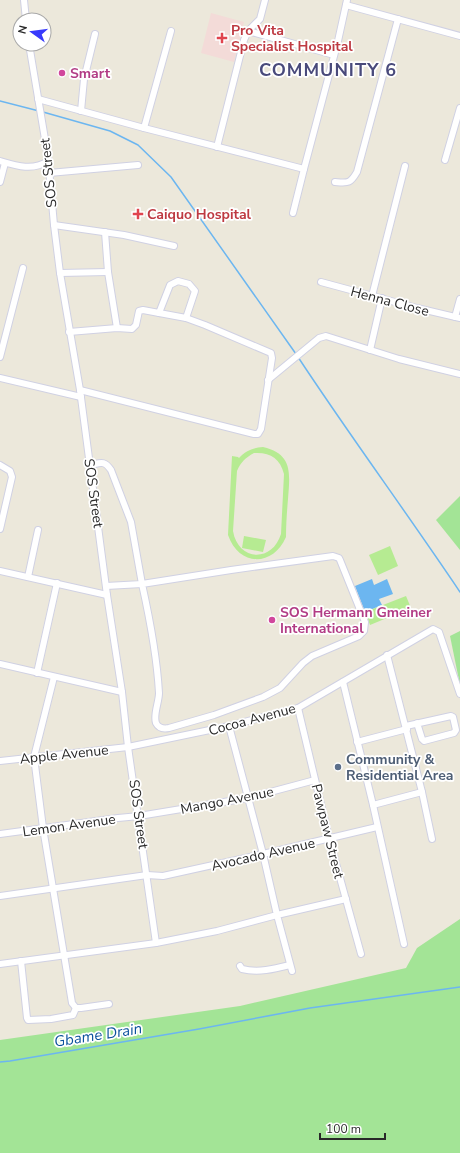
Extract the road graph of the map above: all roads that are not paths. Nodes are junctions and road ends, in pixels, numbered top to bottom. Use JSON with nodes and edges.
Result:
{"nodes":[{"id":1,"x":24,"y":0,"type":"edge"},
{"id":2,"x":265,"y":0,"type":"edge"},
{"id":3,"x":346,"y":3,"type":"edge"},
{"id":4,"x":25,"y":12,"type":"edge"},
{"id":5,"x":398,"y":19,"type":"junction"},
{"id":6,"x":171,"y":31,"type":"dead end"},
{"id":7,"x":248,"y":31,"type":"junction"},
{"id":8,"x":96,"y":34,"type":"dead end"},
{"id":9,"x":460,"y":36,"type":"edge"},
{"id":10,"x":30,"y":52,"type":"edge"},
{"id":11,"x":334,"y":55,"type":"junction"},
{"id":12,"x":38,"y":100,"type":"junction"},
{"id":13,"x":460,"y":108,"type":"edge"},
{"id":14,"x":81,"y":111,"type":"junction"},
{"id":15,"x":144,"y":128,"type":"junction"},
{"id":16,"x":217,"y":147,"type":"junction"},
{"id":17,"x":445,"y":160,"type":"dead end"},
{"id":18,"x":48,"y":161,"type":"junction"},
{"id":19,"x":3,"y":162,"type":"edge"},
{"id":20,"x":138,"y":165,"type":"dead end"},
{"id":21,"x":405,"y":166,"type":"dead end"},
{"id":22,"x":304,"y":169,"type":"junction"},
{"id":23,"x":49,"y":173,"type":"junction"},
{"id":24,"x":0,"y":182,"type":"edge"},
{"id":25,"x":335,"y":182,"type":"dead end"},
{"id":26,"x":293,"y":213,"type":"dead end"},
{"id":27,"x":54,"y":225,"type":"junction"},
{"id":28,"x":104,"y":232,"type":"junction"},
{"id":29,"x":174,"y":246,"type":"dead end"},
{"id":30,"x":23,"y":268,"type":"dead end"},
{"id":31,"x":60,"y":272,"type":"junction"},
{"id":32,"x":108,"y":272,"type":"junction"},
{"id":33,"x":321,"y":282,"type":"dead end"},
{"id":34,"x":372,"y":296,"type":"junction"},
{"id":35,"x":382,"y":298,"type":"junction"},
{"id":36,"x":460,"y":299,"type":"edge"},
{"id":37,"x":159,"y":313,"type":"junction"},
{"id":38,"x":186,"y":318,"type":"junction"},
{"id":39,"x":458,"y":318,"type":"edge"},
{"id":40,"x":117,"y":328,"type":"junction"},
{"id":41,"x":69,"y":332,"type":"junction"},
{"id":42,"x":370,"y":350,"type":"junction"},
{"id":43,"x":0,"y":357,"type":"edge"},
{"id":44,"x":460,"y":374,"type":"edge"},
{"id":45,"x":0,"y":378,"type":"edge"},
{"id":46,"x":268,"y":380,"type":"junction"},
{"id":47,"x":81,"y":394,"type":"junction"},
{"id":48,"x":90,"y":465,"type":"junction"},
{"id":49,"x":0,"y":466,"type":"edge"},
{"id":50,"x":0,"y":528,"type":"edge"},
{"id":51,"x":38,"y":530,"type":"dead end"},
{"id":52,"x":0,"y":571,"type":"edge"},
{"id":53,"x":28,"y":577,"type":"junction"},
{"id":54,"x":57,"y":584,"type":"junction"},
{"id":55,"x":142,"y":584,"type":"junction"},
{"id":56,"x":106,"y":586,"type":"junction"},
{"id":57,"x":107,"y":596,"type":"junction"},
{"id":58,"x":388,"y":655,"type":"junction"},
{"id":59,"x":0,"y":664,"type":"edge"},
{"id":60,"x":37,"y":673,"type":"junction"},
{"id":61,"x":54,"y":677,"type":"junction"},
{"id":62,"x":342,"y":682,"type":"junction"},
{"id":63,"x":122,"y":692,"type":"junction"},
{"id":64,"x":460,"y":694,"type":"edge"},
{"id":65,"x":298,"y":708,"type":"junction"},
{"id":66,"x":417,"y":723,"type":"junction"},
{"id":67,"x":229,"y":726,"type":"junction"},
{"id":68,"x":406,"y":728,"type":"junction"},
{"id":69,"x":357,"y":742,"type":"junction"},
{"id":70,"x":128,"y":747,"type":"junction"},
{"id":71,"x":34,"y":757,"type":"junction"},
{"id":72,"x":0,"y":761,"type":"edge"},
{"id":73,"x":315,"y":780,"type":"junction"},
{"id":74,"x":422,"y":792,"type":"junction"},
{"id":75,"x":248,"y":798,"type":"junction"},
{"id":76,"x":373,"y":805,"type":"junction"},
{"id":77,"x":139,"y":816,"type":"junction"},
{"id":78,"x":377,"y":827,"type":"junction"},
{"id":79,"x":43,"y":828,"type":"junction"},
{"id":80,"x":0,"y":834,"type":"edge"},
{"id":81,"x":329,"y":838,"type":"junction"},
{"id":82,"x":432,"y":839,"type":"dead end"},
{"id":83,"x":263,"y":854,"type":"junction"},
{"id":84,"x":147,"y":875,"type":"junction"},
{"id":85,"x":53,"y":888,"type":"junction"},
{"id":86,"x":0,"y":896,"type":"edge"},
{"id":87,"x":346,"y":900,"type":"junction"},
{"id":88,"x":276,"y":915,"type":"junction"},
{"id":89,"x":156,"y":943,"type":"junction"},
{"id":90,"x":404,"y":944,"type":"dead end"},
{"id":91,"x":64,"y":954,"type":"junction"},
{"id":92,"x":361,"y":954,"type":"dead end"},
{"id":93,"x":21,"y":961,"type":"junction"},
{"id":94,"x":0,"y":964,"type":"edge"},
{"id":95,"x":240,"y":966,"type":"dead end"},
{"id":96,"x":109,"y":1004,"type":"dead end"},
{"id":97,"x":76,"y":1008,"type":"junction"}],
"edges":[{"from":1,"to":4,"type":"street"},
{"from":2,"to":7,"type":"street"},
{"from":3,"to":5,"type":"street"},
{"from":3,"to":11,"type":"street"},
{"from":5,"to":9,"type":"street"},
{"from":5,"to":25,"type":"street"},
{"from":6,"to":15,"type":"street"},
{"from":7,"to":11,"type":"street"},
{"from":7,"to":16,"type":"street"},
{"from":8,"to":14,"type":"street"},
{"from":10,"to":12,"type":"street","name":"SOS Street"},
{"from":11,"to":22,"type":"street"},
{"from":12,"to":14,"type":"street"},
{"from":12,"to":18,"type":"street","name":"SOS Street"},
{"from":13,"to":17,"type":"street"},
{"from":14,"to":15,"type":"street"},
{"from":15,"to":16,"type":"street"},
{"from":16,"to":22,"type":"street"},
{"from":18,"to":19,"type":"street"},
{"from":18,"to":23,"type":"street","name":"SOS Street"},
{"from":19,"to":24,"type":"street"},
{"from":20,"to":23,"type":"street"},
{"from":21,"to":34,"type":"street"},
{"from":22,"to":26,"type":"street"},
{"from":23,"to":27,"type":"street","name":"SOS Street"},
{"from":27,"to":28,"type":"street"},
{"from":27,"to":31,"type":"street","name":"SOS Street"},
{"from":28,"to":29,"type":"street"},
{"from":28,"to":32,"type":"street"},
{"from":30,"to":43,"type":"street"},
{"from":31,"to":32,"type":"street"},
{"from":31,"to":41,"type":"street","name":"SOS Street"},
{"from":32,"to":40,"type":"street"},
{"from":33,"to":34,"type":"street","name":"Henna Close"},
{"from":34,"to":35,"type":"street","name":"Henna Close"},
{"from":35,"to":39,"type":"street","name":"Henna Close"},
{"from":35,"to":42,"type":"street"},
{"from":36,"to":39,"type":"street"},
{"from":37,"to":38,"type":"street"},
{"from":37,"to":38,"type":"street"},
{"from":37,"to":40,"type":"street"},
{"from":38,"to":46,"type":"street"},
{"from":40,"to":41,"type":"street"},
{"from":41,"to":47,"type":"street","name":"SOS Street"},
{"from":42,"to":44,"type":"street"},
{"from":42,"to":46,"type":"street"},
{"from":45,"to":47,"type":"street"},
{"from":46,"to":47,"type":"street"},
{"from":47,"to":48,"type":"street","name":"SOS Street"},
{"from":48,"to":55,"type":"street"},
{"from":48,"to":56,"type":"street","name":"SOS Street"},
{"from":49,"to":50,"type":"street"},
{"from":51,"to":53,"type":"street"},
{"from":52,"to":53,"type":"street"},
{"from":53,"to":54,"type":"street"},
{"from":54,"to":57,"type":"street"},
{"from":54,"to":60,"type":"street"},
{"from":55,"to":55,"type":"street"},
{"from":55,"to":56,"type":"street"},
{"from":56,"to":57,"type":"street","name":"SOS Street"},
{"from":57,"to":63,"type":"street","name":"SOS Street"},
{"from":58,"to":62,"type":"street","name":"Cocoa Avenue"},
{"from":58,"to":64,"type":"street","name":"Cocoa Avenue"},
{"from":58,"to":68,"type":"street"},
{"from":59,"to":60,"type":"street"},
{"from":60,"to":61,"type":"street"},
{"from":61,"to":63,"type":"street"},
{"from":61,"to":71,"type":"street"},
{"from":62,"to":65,"type":"street","name":"Cocoa Avenue"},
{"from":62,"to":69,"type":"street"},
{"from":63,"to":70,"type":"street","name":"SOS Street"},
{"from":65,"to":67,"type":"street","name":"Cocoa Avenue"},
{"from":65,"to":73,"type":"street","name":"Pawpaw Street"},
{"from":66,"to":66,"type":"street"},
{"from":66,"to":68,"type":"street"},
{"from":67,"to":70,"type":"street","name":"Cocoa Avenue"},
{"from":67,"to":75,"type":"street"},
{"from":68,"to":69,"type":"street"},
{"from":68,"to":74,"type":"street"},
{"from":69,"to":76,"type":"street"},
{"from":70,"to":71,"type":"street","name":"Apple Avenue"},
{"from":70,"to":77,"type":"street","name":"SOS Street"},
{"from":71,"to":72,"type":"street","name":"Apple Avenue"},
{"from":71,"to":79,"type":"street"},
{"from":73,"to":75,"type":"street","name":"Mango Avenue"},
{"from":73,"to":81,"type":"street","name":"Pawpaw Street"},
{"from":74,"to":76,"type":"street"},
{"from":74,"to":82,"type":"street"},
{"from":75,"to":77,"type":"street","name":"Mango Avenue"},
{"from":75,"to":83,"type":"street"},
{"from":76,"to":78,"type":"street"},
{"from":77,"to":79,"type":"street","name":"Lemon Avenue"},
{"from":77,"to":84,"type":"street","name":"SOS Street"},
{"from":78,"to":81,"type":"street","name":"Avocado Avenue"},
{"from":78,"to":90,"type":"street"},
{"from":79,"to":80,"type":"street","name":"Lemon Avenue"},
{"from":79,"to":85,"type":"street"},
{"from":81,"to":83,"type":"street","name":"Avocado Avenue"},
{"from":81,"to":87,"type":"street","name":"Pawpaw Street"},
{"from":83,"to":84,"type":"street","name":"Avocado Avenue"},
{"from":83,"to":88,"type":"street"},
{"from":84,"to":85,"type":"street","name":"Avocado Avenue"},
{"from":84,"to":89,"type":"street","name":"SOS Street"},
{"from":85,"to":86,"type":"street","name":"Avocado Avenue"},
{"from":85,"to":91,"type":"street"},
{"from":87,"to":88,"type":"street"},
{"from":87,"to":92,"type":"street","name":"Pawpaw Street"},
{"from":88,"to":89,"type":"street"},
{"from":88,"to":95,"type":"street"},
{"from":89,"to":91,"type":"street"},
{"from":91,"to":93,"type":"street"},
{"from":91,"to":97,"type":"street"},
{"from":93,"to":94,"type":"street"},
{"from":93,"to":97,"type":"street"},
{"from":96,"to":97,"type":"street"}]}
